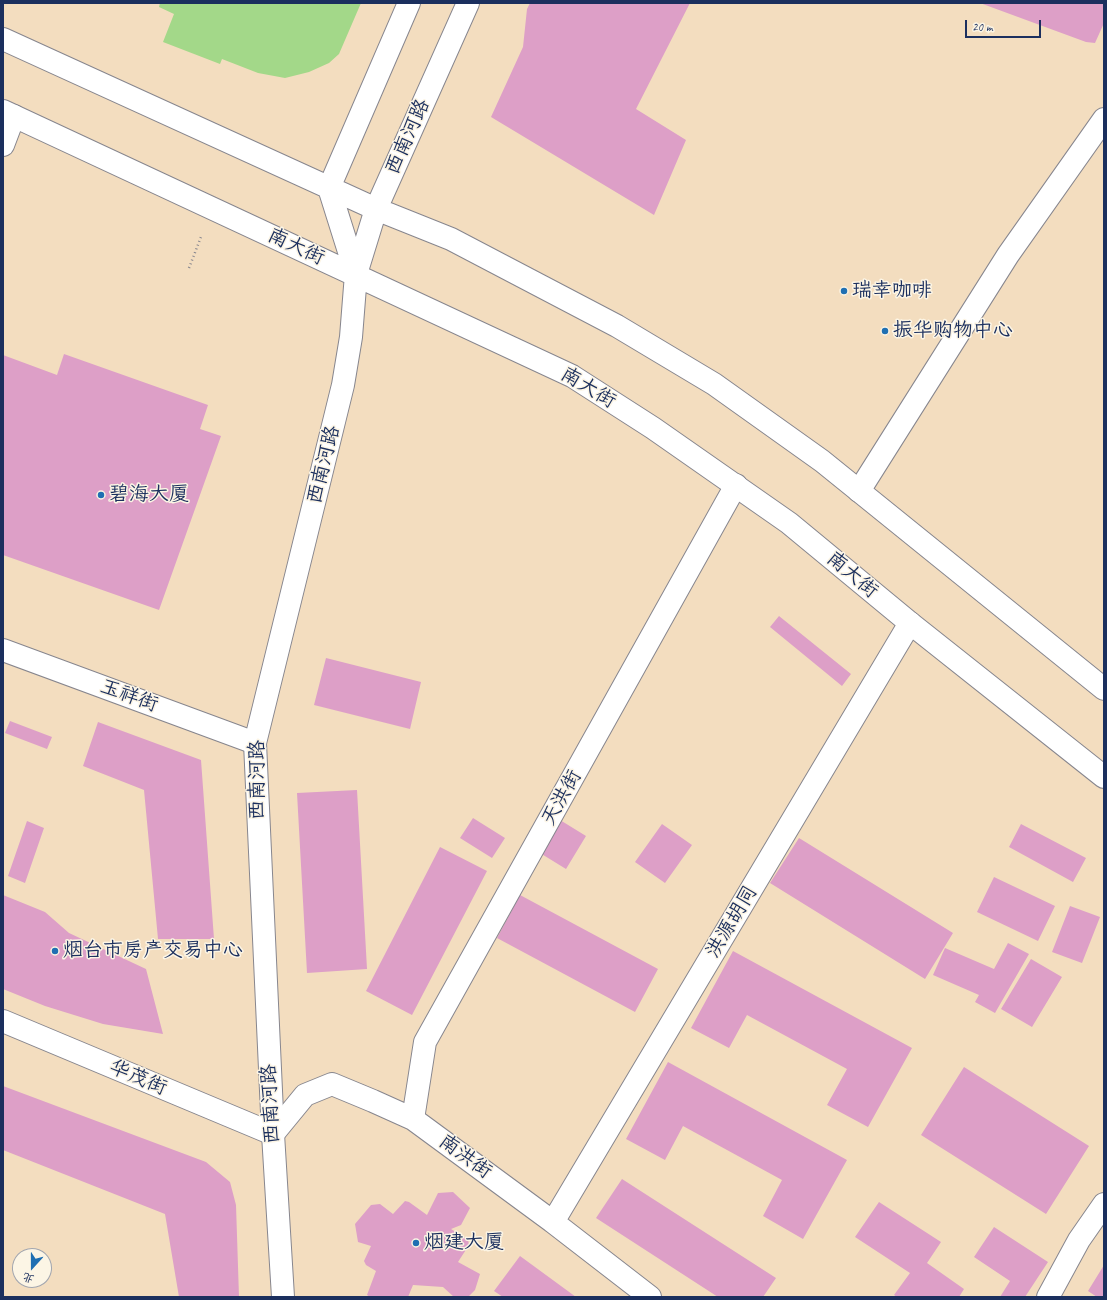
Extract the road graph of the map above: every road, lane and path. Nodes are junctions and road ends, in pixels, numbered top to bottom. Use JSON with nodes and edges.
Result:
{"nodes":[{"id":1,"x":409,"y":3,"type":"edge"},
{"id":2,"x":468,"y":3,"type":"edge"},
{"id":3,"x":3,"y":39,"type":"edge"},
{"id":4,"x":8,"y":113,"type":"edge"},
{"id":5,"x":1104,"y":119,"type":"edge"},
{"id":6,"x":3,"y":145,"type":"edge"},
{"id":7,"x":329,"y":188,"type":"junction"},
{"id":8,"x":376,"y":209,"type":"junction"},
{"id":9,"x":201,"y":237,"type":"dead end"},
{"id":10,"x":189,"y":268,"type":"dead end"},
{"id":11,"x":356,"y":274,"type":"junction"},
{"id":12,"x":736,"y":485,"type":"junction"},
{"id":13,"x":859,"y":491,"type":"junction"},
{"id":14,"x":910,"y":623,"type":"junction"},
{"id":15,"x":3,"y":650,"type":"edge"},
{"id":16,"x":1104,"y":689,"type":"edge"},
{"id":17,"x":255,"y":743,"type":"junction"},
{"id":18,"x":1104,"y":777,"type":"edge"},
{"id":19,"x":3,"y":1021,"type":"edge"},
{"id":20,"x":413,"y":1119,"type":"junction"},
{"id":21,"x":273,"y":1134,"type":"junction"},
{"id":22,"x":1104,"y":1204,"type":"edge"},
{"id":23,"x":553,"y":1222,"type":"junction"},
{"id":24,"x":283,"y":1297,"type":"edge"},
{"id":25,"x":650,"y":1297,"type":"edge"},
{"id":26,"x":1048,"y":1297,"type":"edge"}],
"edges":[{"from":1,"to":7,"type":"main road"},
{"from":2,"to":8,"type":"main road","name":"西南河路"},
{"from":3,"to":7,"type":"main road"},
{"from":4,"to":6,"type":"main road"},
{"from":4,"to":11,"type":"main road","name":"南大街"},
{"from":5,"to":13,"type":"main road"},
{"from":7,"to":8,"type":"main road"},
{"from":7,"to":11,"type":"main road","name":"西南河路"},
{"from":8,"to":11,"type":"main road","name":"西南河路"},
{"from":8,"to":13,"type":"main road"},
{"from":9,"to":10,"type":"path"},
{"from":11,"to":12,"type":"main road","name":"南大街"},
{"from":11,"to":17,"type":"main road","name":"西南河路"},
{"from":12,"to":14,"type":"main road","name":"南大街"},
{"from":12,"to":20,"type":"main road","name":"天洪街"},
{"from":13,"to":16,"type":"main road"},
{"from":14,"to":18,"type":"main road","name":"南大街"},
{"from":14,"to":23,"type":"main road","name":"洪源胡同"},
{"from":15,"to":17,"type":"main road","name":"玉祥街"},
{"from":17,"to":21,"type":"main road","name":"西南河路"},
{"from":19,"to":21,"type":"main road","name":"华茂街"},
{"from":20,"to":21,"type":"main road","name":"南洪街"},
{"from":20,"to":23,"type":"main road","name":"南洪街"},
{"from":21,"to":24,"type":"main road","name":"西南河路"},
{"from":22,"to":26,"type":"main road"},
{"from":23,"to":25,"type":"main road","name":"南洪街"}]}
